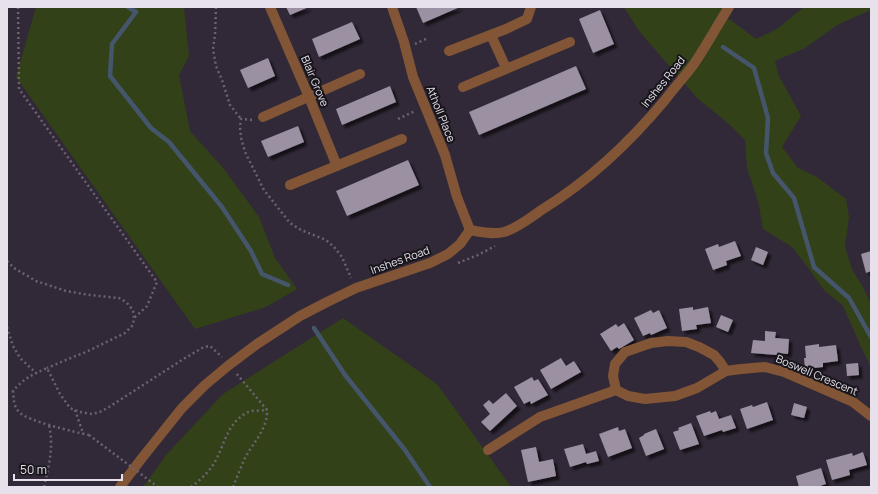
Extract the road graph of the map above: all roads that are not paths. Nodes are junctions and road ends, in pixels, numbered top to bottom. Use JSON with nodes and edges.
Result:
{"nodes":[{"id":1,"x":270,"y":7,"type":"edge"},
{"id":2,"x":392,"y":7,"type":"edge"},
{"id":3,"x":531,"y":7,"type":"edge"},
{"id":4,"x":729,"y":7,"type":"edge"},
{"id":5,"x":491,"y":35,"type":"junction"},
{"id":6,"x":570,"y":42,"type":"dead end"},
{"id":7,"x":449,"y":51,"type":"dead end"},
{"id":8,"x":506,"y":68,"type":"junction"},
{"id":9,"x":360,"y":74,"type":"dead end"},
{"id":10,"x":463,"y":87,"type":"dead end"},
{"id":11,"x":309,"y":97,"type":"junction"},
{"id":12,"x":263,"y":117,"type":"dead end"},
{"id":13,"x":402,"y":139,"type":"dead end"},
{"id":14,"x":337,"y":166,"type":"junction"},
{"id":15,"x":290,"y":185,"type":"dead end"},
{"id":16,"x":470,"y":230,"type":"junction"},
{"id":17,"x":726,"y":371,"type":"junction"},
{"id":18,"x":616,"y":390,"type":"junction"},
{"id":19,"x":871,"y":416,"type":"edge"},
{"id":20,"x":488,"y":450,"type":"dead end"},
{"id":21,"x":120,"y":487,"type":"edge"}],
"edges":[{"from":1,"to":11,"type":"street","name":"Blair Grove"},
{"from":2,"to":16,"type":"street","name":"Atholl Place"},
{"from":3,"to":5,"type":"street"},
{"from":4,"to":16,"type":"street","name":"Inshes Road"},
{"from":5,"to":7,"type":"street"},
{"from":5,"to":8,"type":"street"},
{"from":6,"to":8,"type":"street"},
{"from":8,"to":10,"type":"street"},
{"from":9,"to":11,"type":"street"},
{"from":11,"to":12,"type":"street"},
{"from":11,"to":14,"type":"street","name":"Blair Grove"},
{"from":13,"to":14,"type":"street"},
{"from":14,"to":15,"type":"street"},
{"from":16,"to":21,"type":"street","name":"Inshes Road"},
{"from":17,"to":18,"type":"street","name":"Boswell Crescent"},
{"from":17,"to":18,"type":"street"},
{"from":17,"to":19,"type":"street","name":"Boswell Crescent"},
{"from":18,"to":20,"type":"street"}]}
